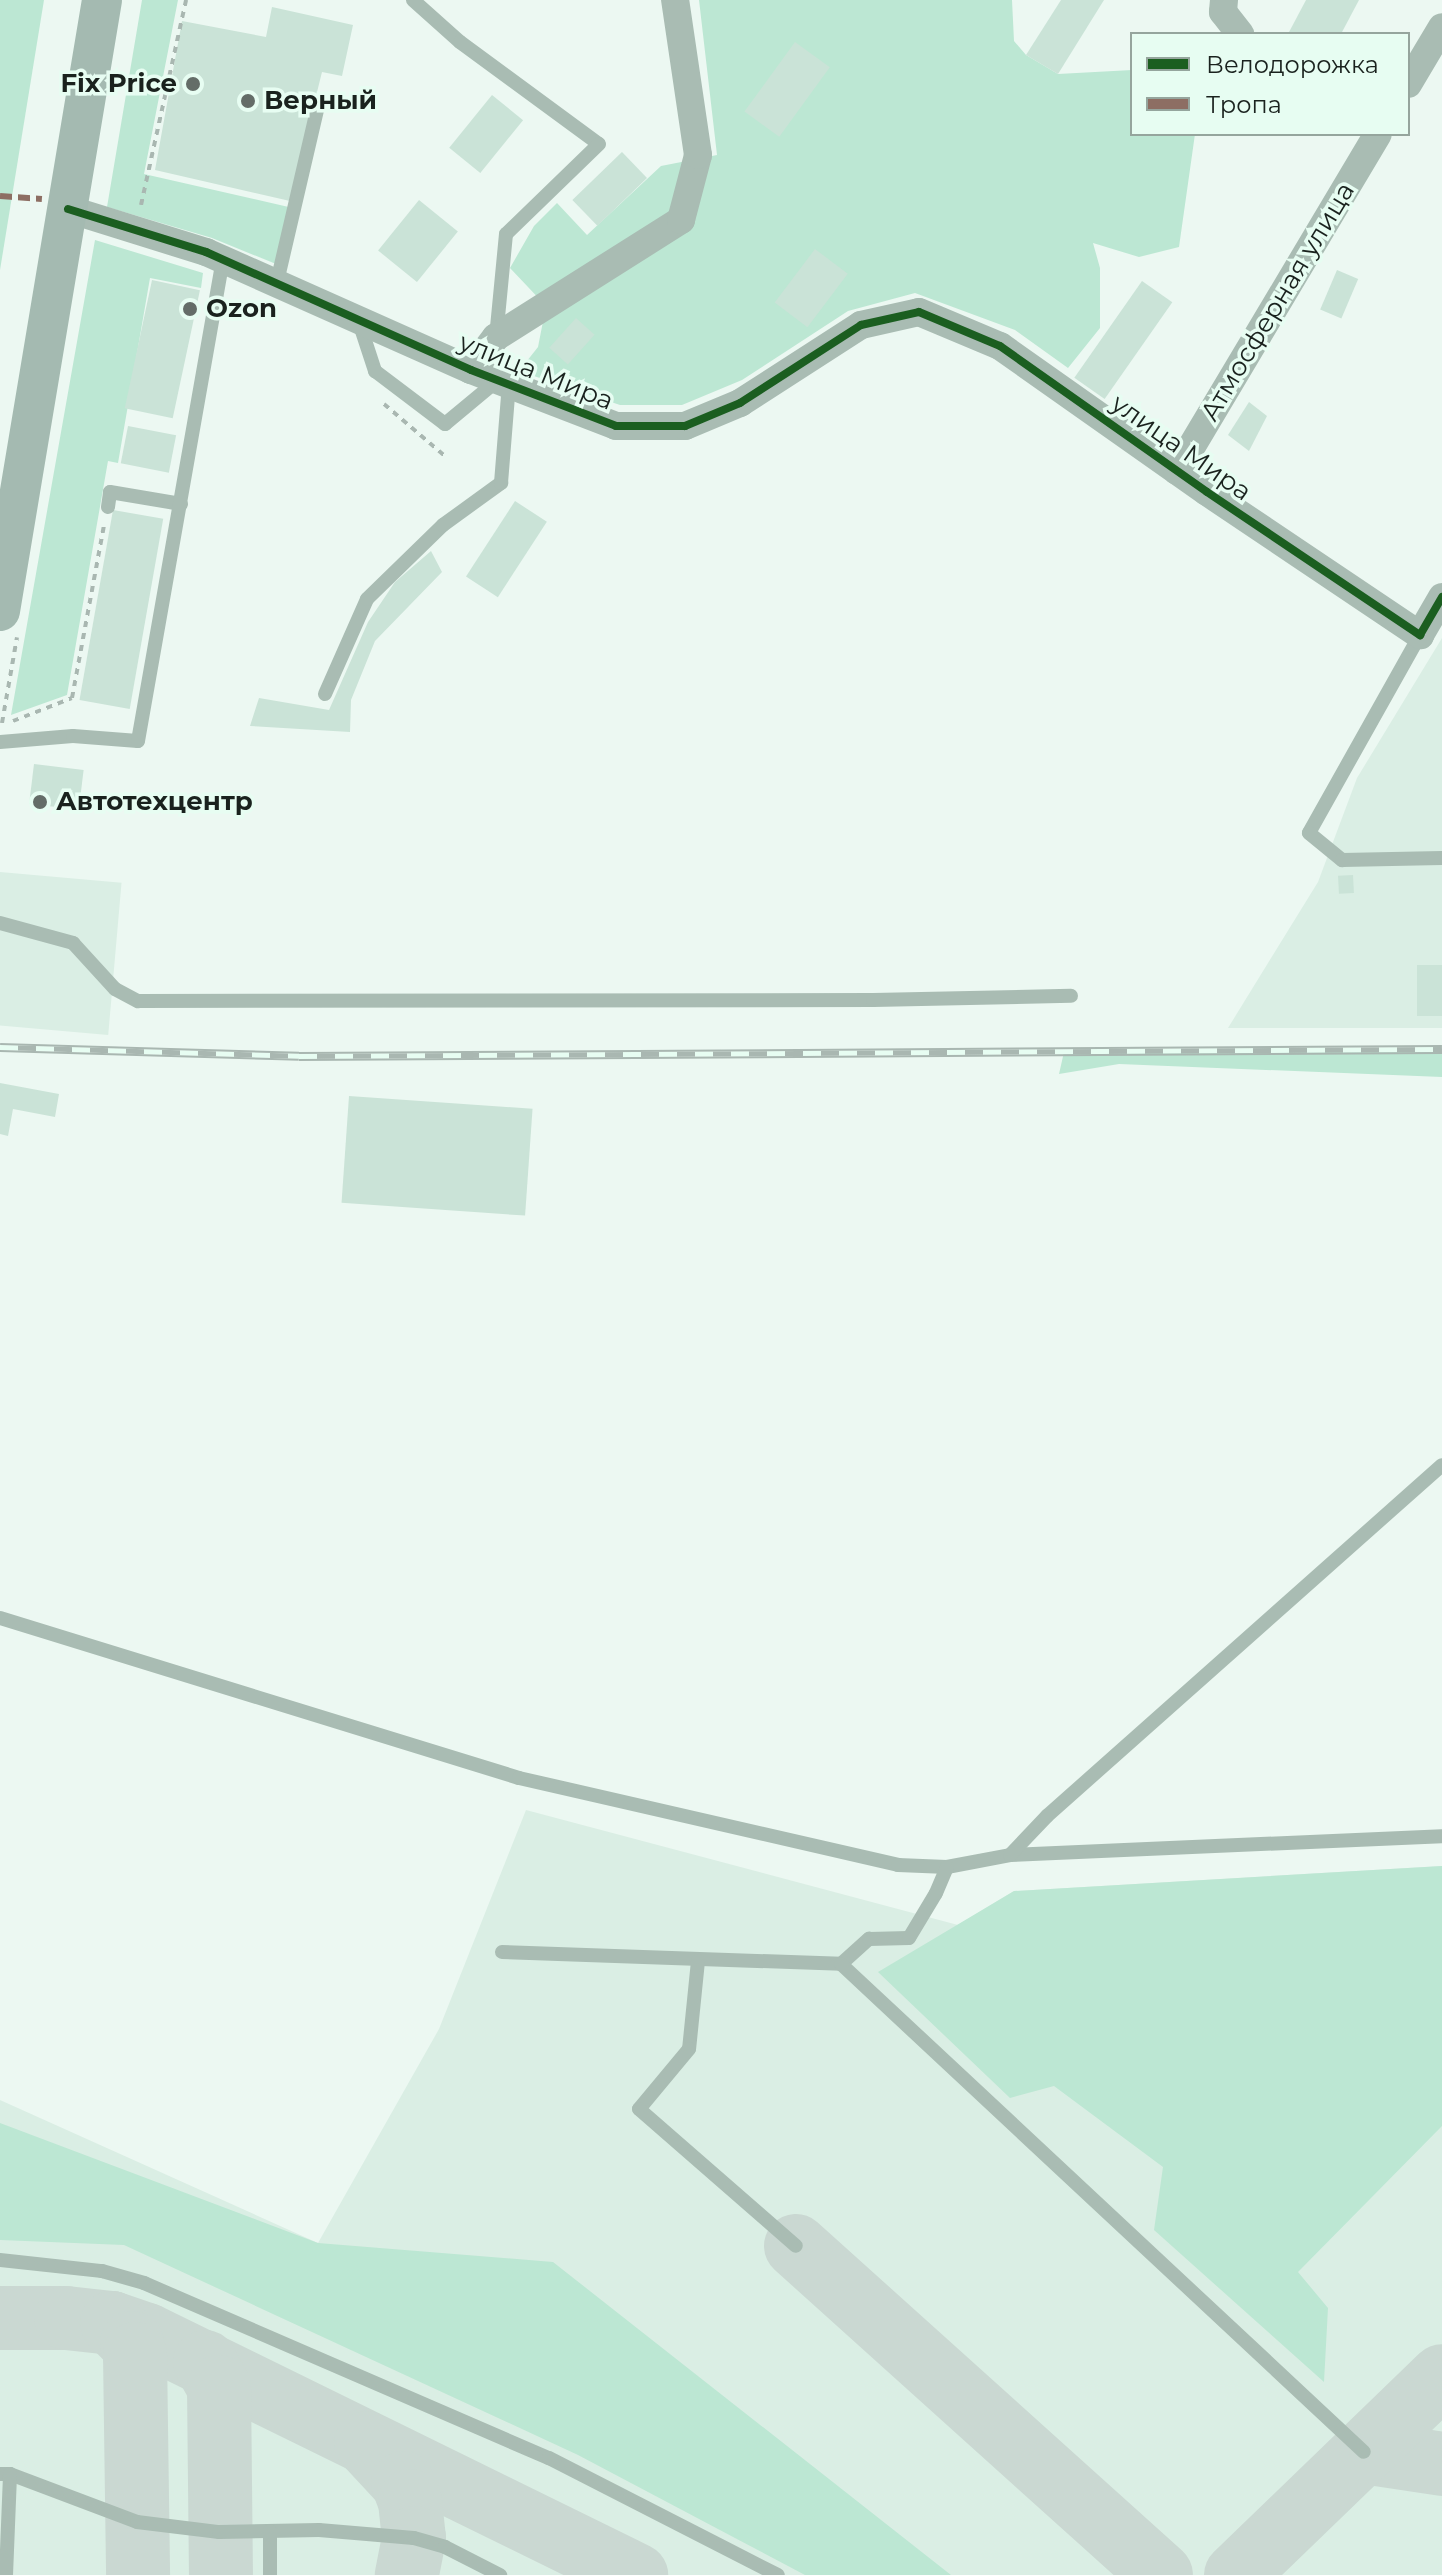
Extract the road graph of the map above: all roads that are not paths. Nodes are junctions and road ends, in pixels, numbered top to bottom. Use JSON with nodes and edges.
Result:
{"nodes":[{"id":1,"x":102,"y":0,"type":"edge"},
{"id":2,"x":413,"y":0,"type":"edge"},
{"id":3,"x":675,"y":0,"type":"edge"},
{"id":4,"x":1224,"y":0,"type":"edge"},
{"id":5,"x":1442,"y":27,"type":"edge"},
{"id":6,"x":1238,"y":32,"type":"edge"},
{"id":7,"x":1410,"y":81,"type":"edge"},
{"id":8,"x":319,"y":101,"type":"dead end"},
{"id":9,"x":1377,"y":136,"type":"edge"},
{"id":10,"x":68,"y":209,"type":"junction"},
{"id":11,"x":223,"y":259,"type":"junction"},
{"id":12,"x":277,"y":282,"type":"junction"},
{"id":13,"x":357,"y":318,"type":"junction"},
{"id":14,"x":496,"y":337,"type":"junction"},
{"id":15,"x":471,"y":370,"type":"junction"},
{"id":16,"x":504,"y":382,"type":"junction"},
{"id":17,"x":1177,"y":471,"type":"junction"},
{"id":18,"x":181,"y":504,"type":"junction"},
{"id":19,"x":108,"y":507,"type":"road end"},
{"id":20,"x":1442,"y":597,"type":"edge"},
{"id":21,"x":0,"y":611,"type":"edge"},
{"id":22,"x":1420,"y":635,"type":"junction"},
{"id":23,"x":325,"y":694,"type":"dead end"},
{"id":24,"x":0,"y":742,"type":"edge"},
{"id":25,"x":1442,"y":858,"type":"edge"},
{"id":26,"x":0,"y":923,"type":"edge"},
{"id":27,"x":1071,"y":996,"type":"dead end"},
{"id":28,"x":1442,"y":1465,"type":"edge"},
{"id":29,"x":0,"y":1618,"type":"edge"},
{"id":30,"x":1442,"y":1836,"type":"edge"},
{"id":31,"x":1010,"y":1855,"type":"junction"},
{"id":32,"x":947,"y":1867,"type":"junction"},
{"id":33,"x":502,"y":1952,"type":"dead end"},
{"id":34,"x":698,"y":1961,"type":"junction"},
{"id":35,"x":841,"y":1964,"type":"junction"},
{"id":36,"x":796,"y":2246,"type":"dead end"},
{"id":37,"x":0,"y":2260,"type":"edge"},
{"id":38,"x":1364,"y":2452,"type":"dead end"},
{"id":39,"x":5,"y":2474,"type":"edge"},
{"id":40,"x":270,"y":2531,"type":"junction"},
{"id":41,"x":6,"y":2575,"type":"edge"},
{"id":42,"x":270,"y":2575,"type":"edge"},
{"id":43,"x":500,"y":2575,"type":"edge"},
{"id":44,"x":778,"y":2575,"type":"edge"}],
"edges":[{"from":1,"to":10,"type":"main road"},
{"from":2,"to":14,"type":"lane"},
{"from":3,"to":14,"type":"street"},
{"from":4,"to":6,"type":"street"},
{"from":5,"to":7,"type":"street"},
{"from":8,"to":12,"type":"lane"},
{"from":9,"to":17,"type":"street","name":"Атмосферная улица"},
{"from":10,"to":11,"type":"street","name":"улица Мира"},
{"from":10,"to":21,"type":"main road"},
{"from":11,"to":12,"type":"street","name":"улица Мира"},
{"from":11,"to":18,"type":"lane"},
{"from":12,"to":13,"type":"street","name":"улица Мира"},
{"from":13,"to":15,"type":"street","name":"улица Мира"},
{"from":13,"to":16,"type":"lane"},
{"from":14,"to":15,"type":"street"},
{"from":15,"to":16,"type":"street","name":"улица Мира"},
{"from":16,"to":17,"type":"street","name":"улица Мира"},
{"from":16,"to":23,"type":"lane"},
{"from":17,"to":22,"type":"street","name":"улица Мира"},
{"from":18,"to":19,"type":"lane"},
{"from":18,"to":24,"type":"lane"},
{"from":20,"to":22,"type":"street"},
{"from":22,"to":25,"type":"lane"},
{"from":26,"to":27,"type":"lane"},
{"from":28,"to":31,"type":"lane"},
{"from":29,"to":32,"type":"lane"},
{"from":30,"to":31,"type":"lane"},
{"from":31,"to":32,"type":"lane"},
{"from":32,"to":35,"type":"lane"},
{"from":33,"to":34,"type":"lane"},
{"from":34,"to":35,"type":"lane"},
{"from":34,"to":36,"type":"lane"},
{"from":35,"to":38,"type":"lane"},
{"from":37,"to":44,"type":"lane"},
{"from":39,"to":40,"type":"lane"},
{"from":39,"to":41,"type":"lane"},
{"from":40,"to":42,"type":"lane"},
{"from":40,"to":43,"type":"lane"}]}
